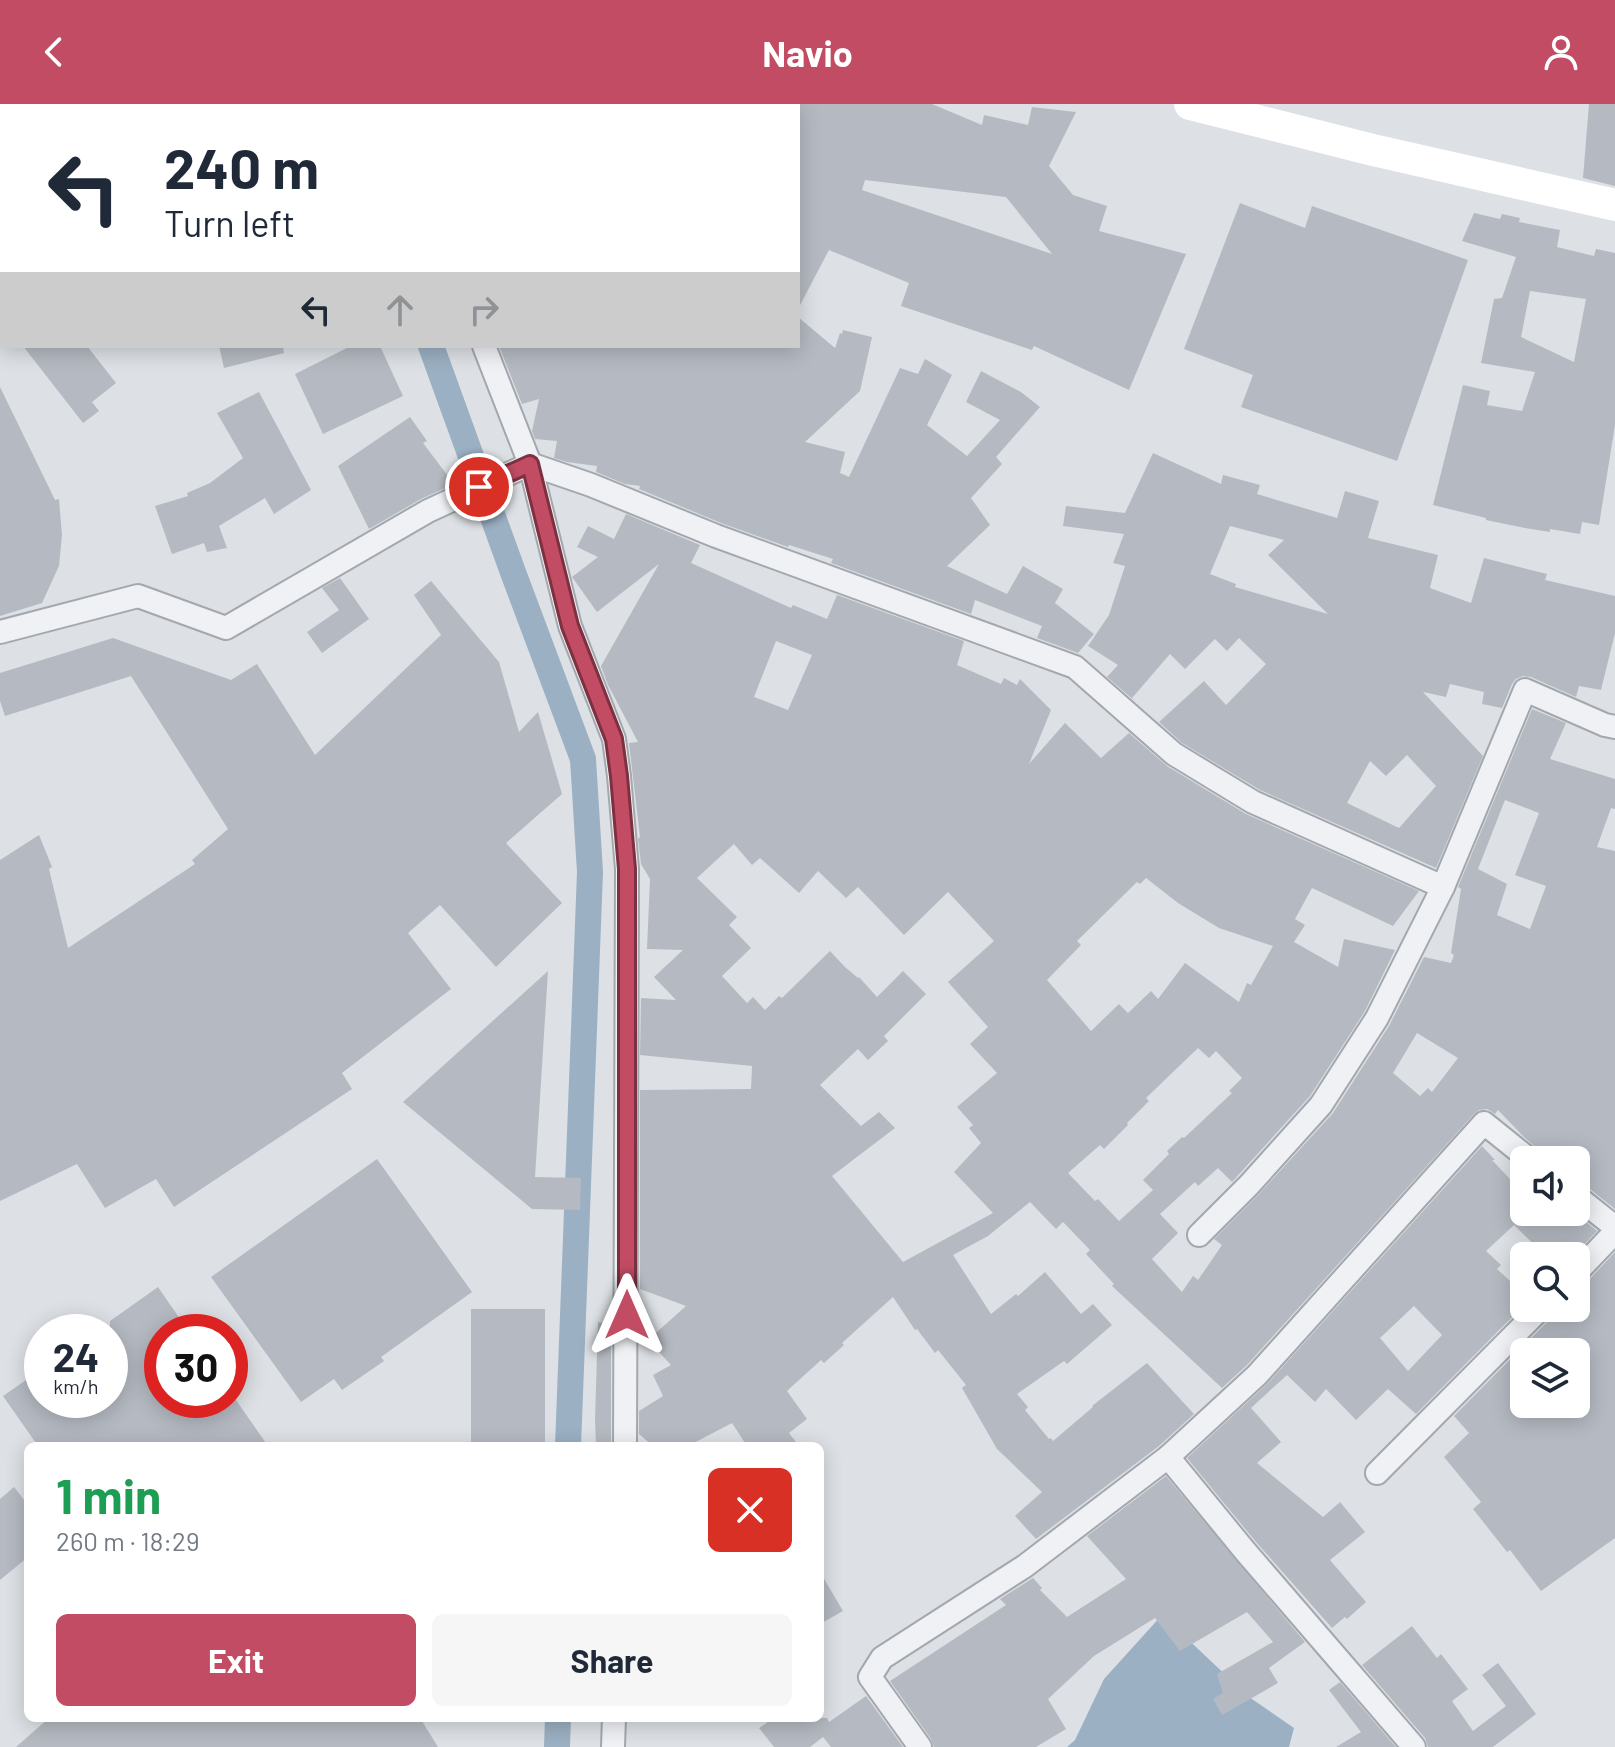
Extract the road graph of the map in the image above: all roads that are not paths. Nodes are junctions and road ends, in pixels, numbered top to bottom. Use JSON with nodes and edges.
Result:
{"nodes":[{"id":1,"x":1190,"y":104,"type":"edge"},
{"id":2,"x":1615,"y":205,"type":"edge"},
{"id":3,"x":485,"y":348,"type":"edge"},
{"id":4,"x":530,"y":464,"type":"junction"},
{"id":5,"x":0,"y":632,"type":"edge"},
{"id":6,"x":1615,"y":727,"type":"edge"},
{"id":7,"x":1443,"y":887,"type":"junction"},
{"id":8,"x":1513,"y":1146,"type":"edge"},
{"id":9,"x":1590,"y":1208,"type":"edge"},
{"id":10,"x":1615,"y":1230,"type":"edge"},
{"id":11,"x":1199,"y":1235,"type":"dead end"},
{"id":12,"x":1590,"y":1258,"type":"edge"},
{"id":13,"x":1527,"y":1322,"type":"edge"},
{"id":14,"x":625,"y":1442,"type":"edge"},
{"id":15,"x":1168,"y":1457,"type":"junction"},
{"id":16,"x":1377,"y":1473,"type":"dead end"},
{"id":17,"x":614,"y":1722,"type":"edge"},
{"id":18,"x":613,"y":1747,"type":"edge"},
{"id":19,"x":920,"y":1747,"type":"edge"},
{"id":20,"x":1414,"y":1747,"type":"edge"}],
"edges":[{"from":1,"to":2,"type":"street"},
{"from":3,"to":4,"type":"street"},
{"from":4,"to":5,"type":"street"},
{"from":4,"to":7,"type":"street"},
{"from":4,"to":14,"type":"street"},
{"from":6,"to":7,"type":"street"},
{"from":7,"to":11,"type":"street"},
{"from":8,"to":15,"type":"street"},
{"from":9,"to":10,"type":"street"},
{"from":10,"to":12,"type":"street"},
{"from":13,"to":16,"type":"street"},
{"from":15,"to":19,"type":"street"},
{"from":15,"to":20,"type":"street"},
{"from":17,"to":18,"type":"street"}]}
